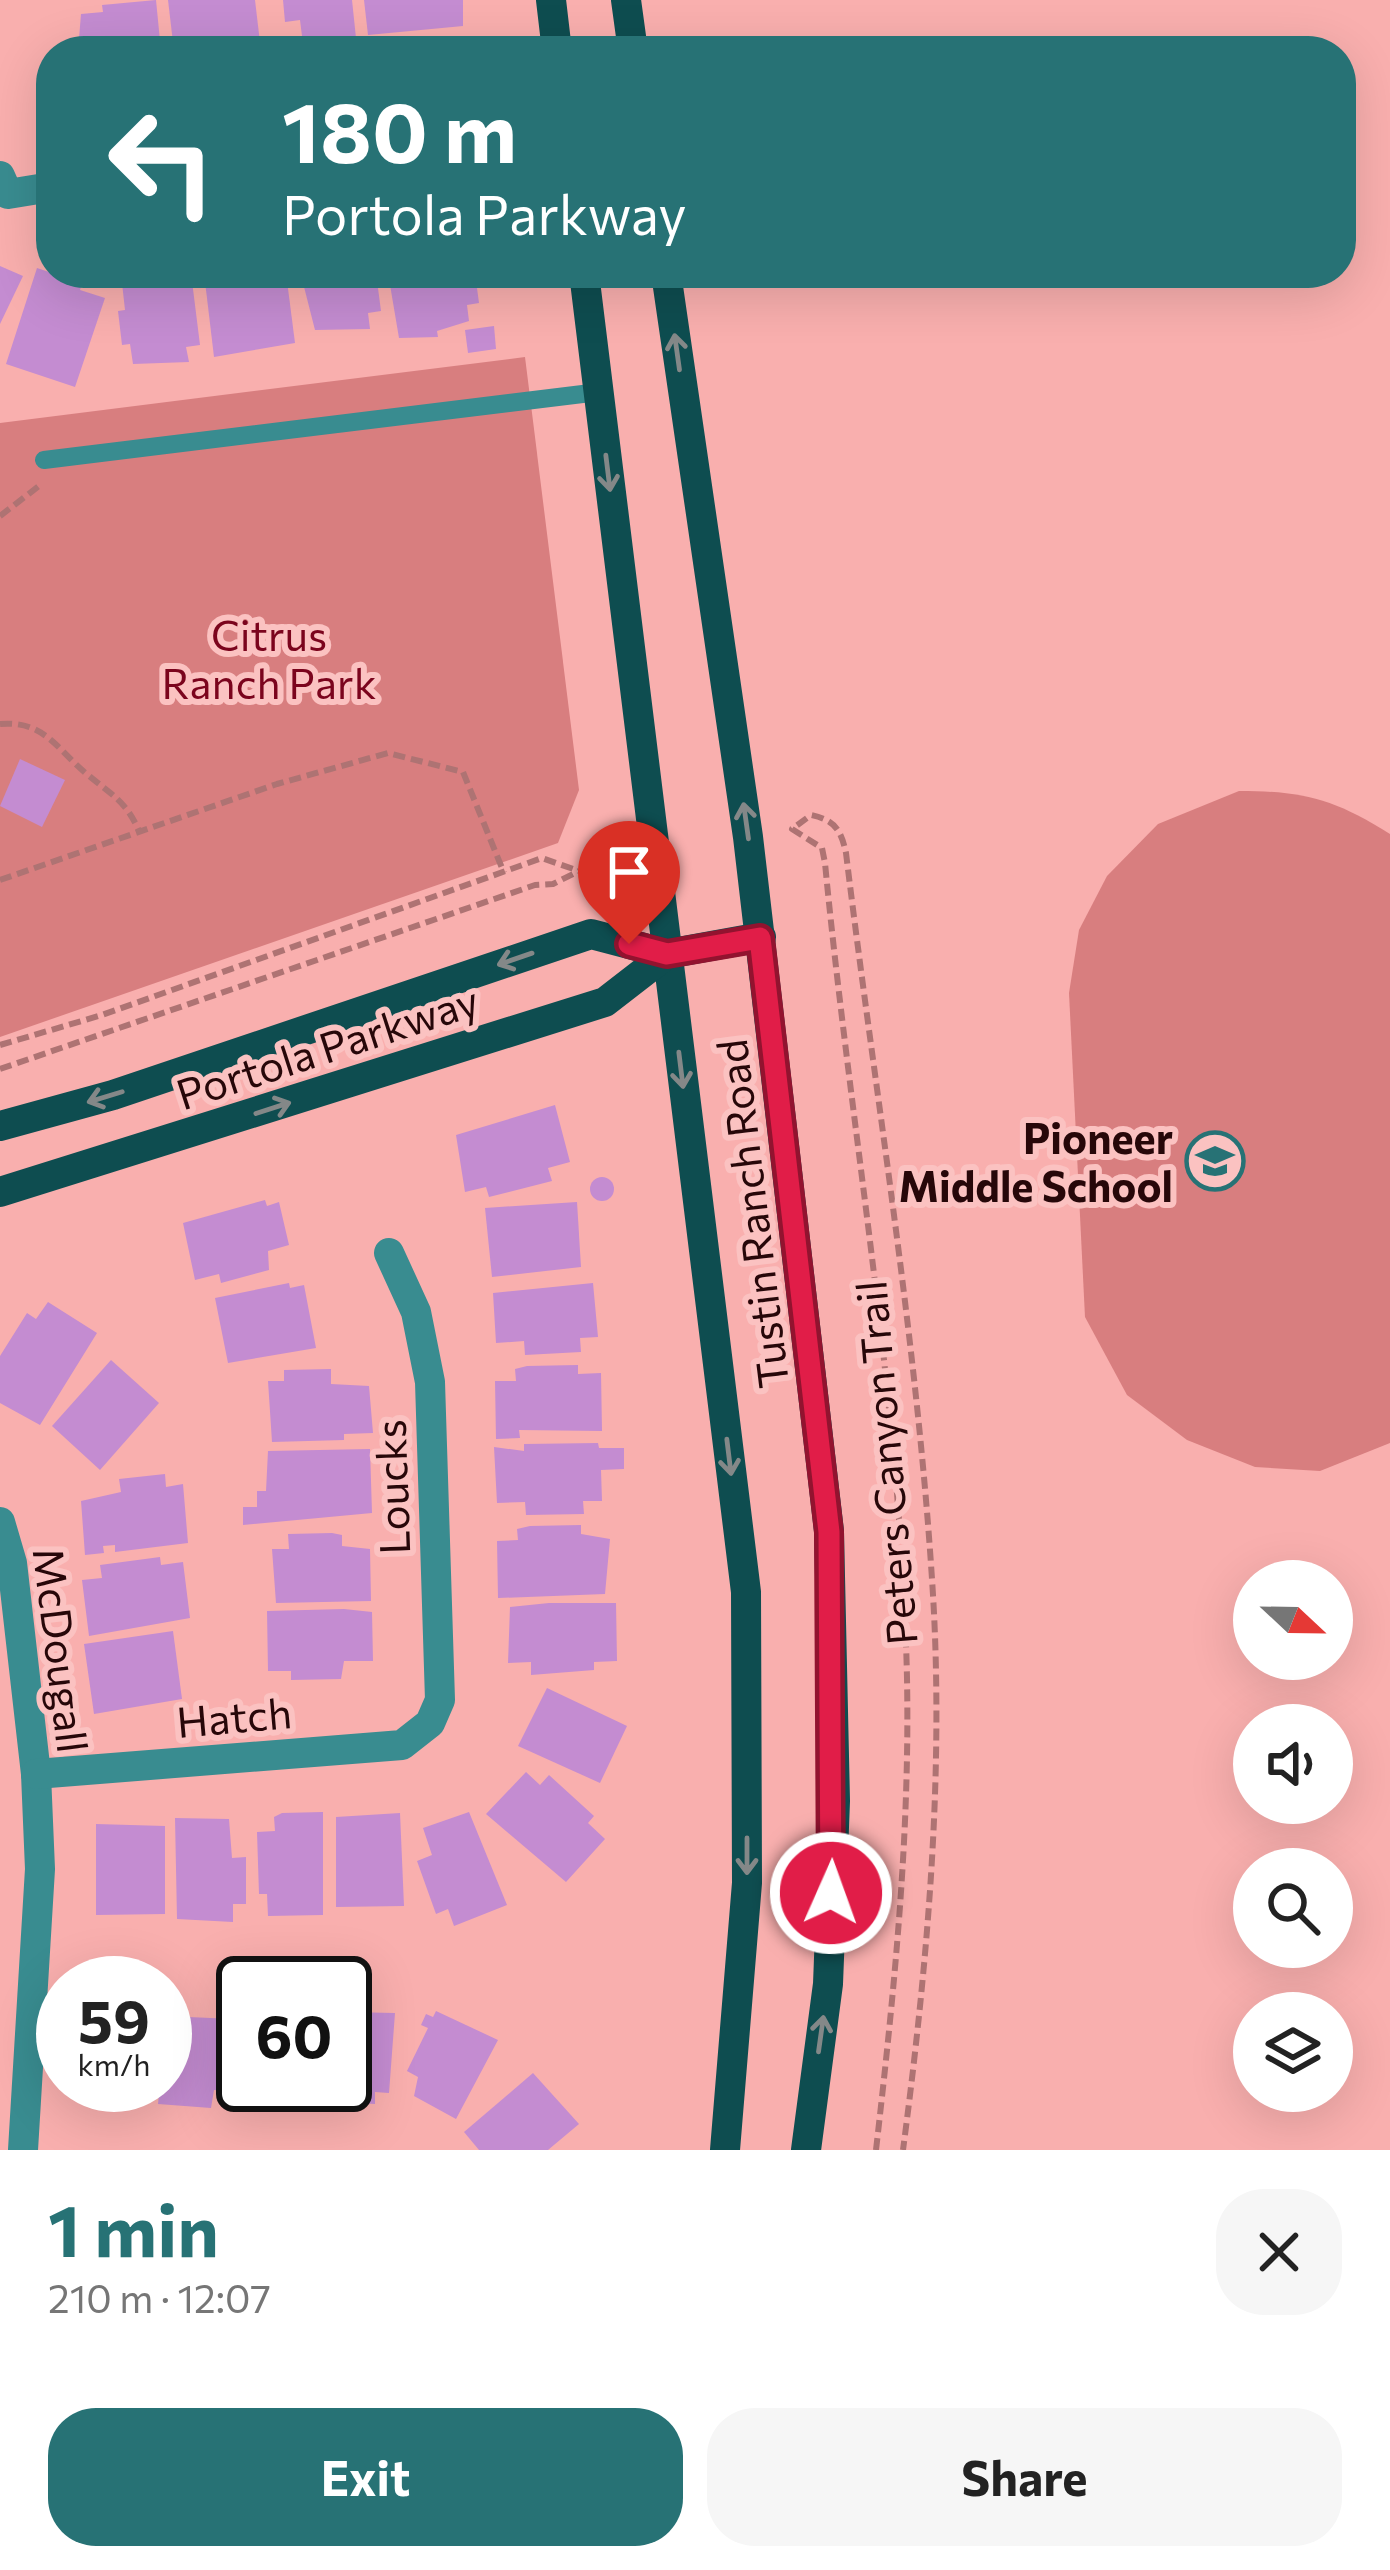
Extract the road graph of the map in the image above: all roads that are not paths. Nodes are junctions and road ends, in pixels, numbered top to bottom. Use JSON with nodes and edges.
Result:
{"nodes":[{"id":1,"x":551,"y":0,"type":"edge"},
{"id":2,"x":626,"y":0,"type":"edge"},
{"id":3,"x":555,"y":36,"type":"edge"},
{"id":4,"x":631,"y":36,"type":"edge"},
{"id":5,"x":4,"y":185,"type":"edge"},
{"id":6,"x":36,"y":186,"type":"edge"},
{"id":7,"x":586,"y":288,"type":"edge"},
{"id":8,"x":668,"y":288,"type":"edge"},
{"id":9,"x":598,"y":392,"type":"junction"},
{"id":10,"x":44,"y":460,"type":"road end"},
{"id":11,"x":760,"y":938,"type":"junction"},
{"id":12,"x":667,"y":954,"type":"junction"},
{"id":13,"x":0,"y":1126,"type":"edge"},
{"id":14,"x":0,"y":1192,"type":"edge"},
{"id":15,"x":389,"y":1253,"type":"dead end"},
{"id":16,"x":0,"y":1522,"type":"edge"},
{"id":17,"x":430,"y":1723,"type":"joint"},
{"id":18,"x":36,"y":1774,"type":"junction"},
{"id":19,"x":23,"y":2150,"type":"edge"},
{"id":20,"x":725,"y":2150,"type":"edge"},
{"id":21,"x":806,"y":2150,"type":"edge"}],
"edges":[{"from":1,"to":3,"type":"main road"},
{"from":2,"to":4,"type":"main road"},
{"from":5,"to":6,"type":"street"},
{"from":7,"to":9,"type":"main road","name":"Tustin Ranch Road"},
{"from":11,"to":8,"type":"main road","name":"Tustin Ranch Road","one_way":true},
{"from":9,"to":10,"type":"lane"},
{"from":9,"to":12,"type":"main road","name":"Tustin Ranch Road","one_way":true},
{"from":11,"to":12,"type":"main road","name":"Portola Parkway"},
{"from":21,"to":11,"type":"main road","name":"Tustin Ranch Road","one_way":true},
{"from":12,"to":13,"type":"main road","name":"Portola Parkway","one_way":true},
{"from":14,"to":12,"type":"main road","name":"Portola Parkway","one_way":true},
{"from":12,"to":20,"type":"main road","name":"Tustin Ranch Road","one_way":true},
{"from":15,"to":17,"type":"street","name":"Loucks"},
{"from":16,"to":18,"type":"street","name":"McDougall"},
{"from":17,"to":18,"type":"street","name":"Hatch"},
{"from":18,"to":19,"type":"street","name":"McDougall"}]}
